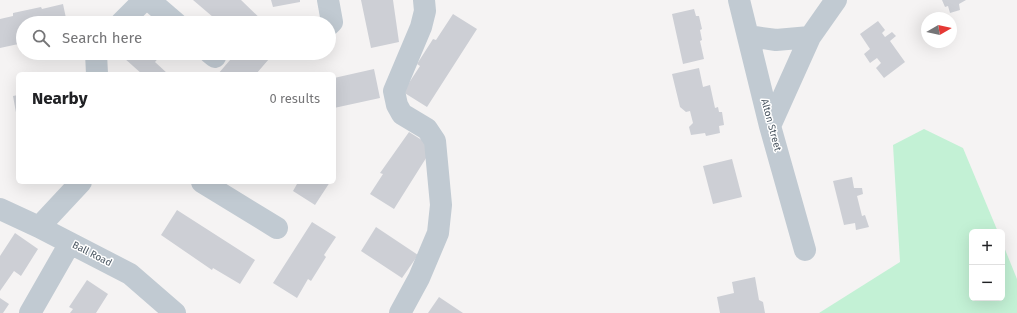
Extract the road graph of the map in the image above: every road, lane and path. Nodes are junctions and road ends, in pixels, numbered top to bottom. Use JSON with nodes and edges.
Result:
{"nodes":[{"id":1,"x":144,"y":0,"type":"edge"},
{"id":2,"x":149,"y":0,"type":"edge"},
{"id":3,"x":328,"y":0,"type":"edge"},
{"id":4,"x":424,"y":0,"type":"edge"},
{"id":5,"x":739,"y":0,"type":"edge"},
{"id":6,"x":836,"y":0,"type":"edge"},
{"id":7,"x":128,"y":16,"type":"edge"},
{"id":8,"x":168,"y":16,"type":"edge"},
{"id":9,"x":331,"y":16,"type":"edge"},
{"id":10,"x":748,"y":36,"type":"junction"},
{"id":11,"x":810,"y":37,"type":"junction"},
{"id":12,"x":96,"y":60,"type":"edge"},
{"id":13,"x":97,"y":72,"type":"edge"},
{"id":14,"x":770,"y":126,"type":"junction"},
{"id":15,"x":79,"y":184,"type":"edge"},
{"id":16,"x":205,"y":184,"type":"edge"},
{"id":17,"x":0,"y":209,"type":"edge"},
{"id":18,"x":39,"y":227,"type":"junction"},
{"id":19,"x":277,"y":228,"type":"dead end"},
{"id":20,"x":70,"y":243,"type":"junction"},
{"id":21,"x":805,"y":250,"type":"dead end"},
{"id":22,"x":30,"y":313,"type":"edge"},
{"id":23,"x":175,"y":313,"type":"edge"},
{"id":24,"x":400,"y":313,"type":"edge"}],
"edges":[{"from":1,"to":7,"type":"street"},
{"from":2,"to":8,"type":"street"},
{"from":3,"to":9,"type":"street"},
{"from":4,"to":24,"type":"street"},
{"from":5,"to":10,"type":"street","name":"Alton Street"},
{"from":6,"to":11,"type":"street"},
{"from":10,"to":11,"type":"street"},
{"from":10,"to":14,"type":"street","name":"Alton Street"},
{"from":11,"to":14,"type":"street"},
{"from":12,"to":13,"type":"street"},
{"from":14,"to":21,"type":"street","name":"Alton Street"},
{"from":15,"to":18,"type":"street"},
{"from":16,"to":19,"type":"street"},
{"from":17,"to":18,"type":"street","name":"Ball Road"},
{"from":18,"to":20,"type":"street","name":"Ball Road"},
{"from":20,"to":22,"type":"street"},
{"from":20,"to":23,"type":"street","name":"Ball Road"}]}
